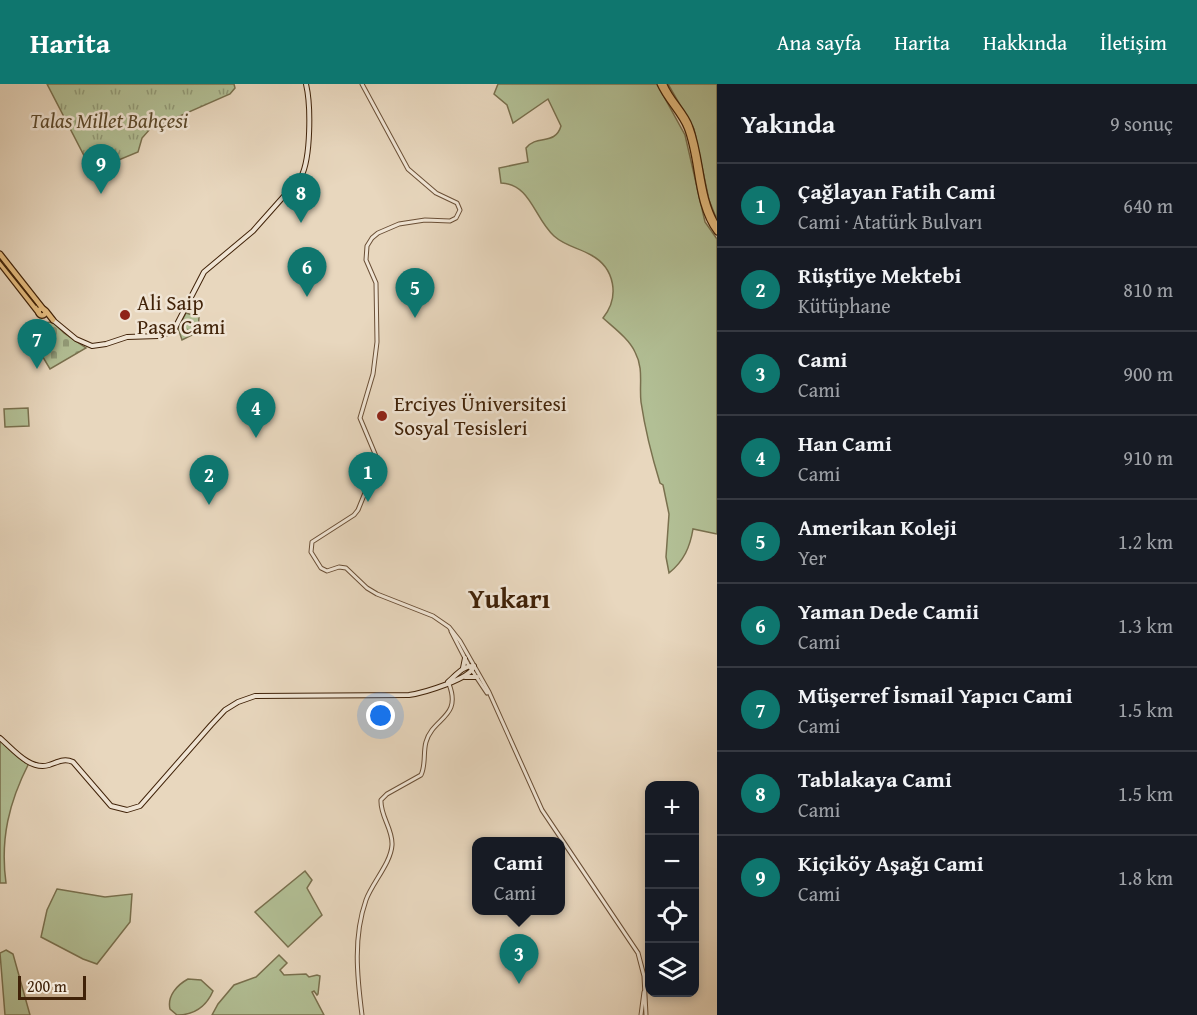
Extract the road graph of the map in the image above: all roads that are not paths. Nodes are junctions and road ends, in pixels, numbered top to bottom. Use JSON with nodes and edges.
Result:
{"nodes":[{"id":1,"x":306,"y":84,"type":"edge"},
{"id":2,"x":362,"y":84,"type":"edge"},
{"id":3,"x":662,"y":84,"type":"edge"},
{"id":4,"x":717,"y":226,"type":"edge"},
{"id":5,"x":717,"y":232,"type":"edge"},
{"id":6,"x":0,"y":254,"type":"edge"},
{"id":7,"x":0,"y":263,"type":"edge"},
{"id":8,"x":43,"y":312,"type":"junction"},
{"id":9,"x":53,"y":320,"type":"joint"},
{"id":10,"x":449,"y":627,"type":"junction"},
{"id":11,"x":465,"y":657,"type":"junction"},
{"id":12,"x":472,"y":668,"type":"junction"},
{"id":13,"x":462,"y":669,"type":"junction"},
{"id":14,"x":465,"y":677,"type":"junction"},
{"id":15,"x":477,"y":677,"type":"junction"},
{"id":16,"x":448,"y":682,"type":"junction"},
{"id":17,"x":493,"y":702,"type":"junction"},
{"id":18,"x":0,"y":738,"type":"edge"},
{"id":19,"x":560,"y":837,"type":"edge"},
{"id":20,"x":565,"y":844,"type":"edge"},
{"id":21,"x":645,"y":982,"type":"edge"},
{"id":22,"x":645,"y":993,"type":"edge"},
{"id":23,"x":646,"y":997,"type":"edge"},
{"id":24,"x":362,"y":1015,"type":"edge"},
{"id":25,"x":641,"y":1015,"type":"edge"},
{"id":26,"x":646,"y":1015,"type":"edge"}],
"edges":[{"from":1,"to":9,"type":"main road"},
{"from":2,"to":10,"type":"street"},
{"from":3,"to":4,"type":"main road"},
{"from":3,"to":5,"type":"main road"},
{"from":6,"to":8,"type":"main road"},
{"from":7,"to":8,"type":"main road"},
{"from":8,"to":9,"type":"main road"},
{"from":10,"to":11,"type":"street"},
{"from":10,"to":12,"type":"street"},
{"from":11,"to":12,"type":"street"},
{"from":11,"to":13,"type":"main road"},
{"from":12,"to":13,"type":"main road"},
{"from":12,"to":14,"type":"main road"},
{"from":12,"to":15,"type":"street"},
{"from":12,"to":17,"type":"street"},
{"from":13,"to":16,"type":"main road"},
{"from":14,"to":15,"type":"main road"},
{"from":14,"to":16,"type":"main road"},
{"from":15,"to":17,"type":"street"},
{"from":16,"to":18,"type":"main road"},
{"from":16,"to":24,"type":"street"},
{"from":17,"to":19,"type":"street"},
{"from":20,"to":21,"type":"street"},
{"from":22,"to":25,"type":"street"},
{"from":23,"to":26,"type":"street"}]}
